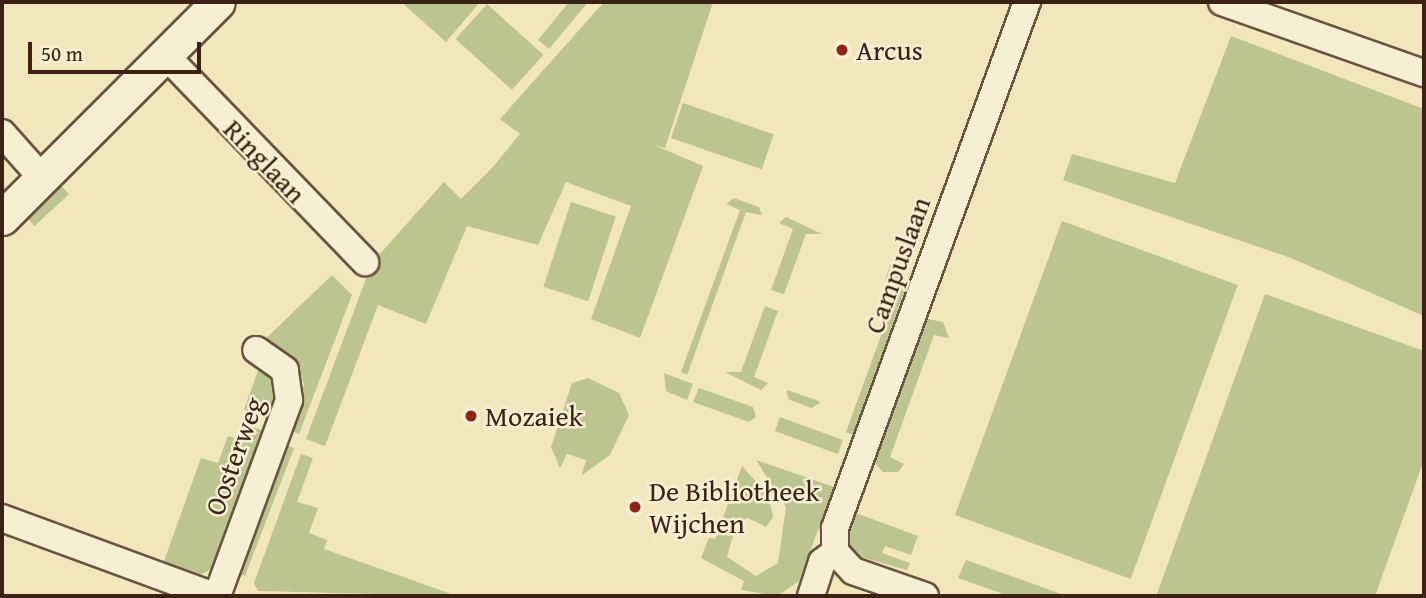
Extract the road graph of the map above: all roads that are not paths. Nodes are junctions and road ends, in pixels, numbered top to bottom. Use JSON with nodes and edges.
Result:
{"nodes":[{"id":1,"x":218,"y":2,"type":"edge"},
{"id":2,"x":1027,"y":2,"type":"edge"},
{"id":3,"x":1222,"y":2,"type":"edge"},
{"id":4,"x":167,"y":58,"type":"junction"},
{"id":5,"x":1424,"y":73,"type":"edge"},
{"id":6,"x":2,"y":133,"type":"edge"},
{"id":7,"x":43,"y":179,"type":"junction"},
{"id":8,"x":2,"y":218,"type":"edge"},
{"id":9,"x":365,"y":262,"type":"dead end"},
{"id":10,"x":256,"y":350,"type":"dead end"},
{"id":11,"x":2,"y":519,"type":"edge"},
{"id":12,"x":835,"y":552,"type":"junction"},
{"id":13,"x":215,"y":596,"type":"edge"},
{"id":14,"x":811,"y":596,"type":"edge"},
{"id":15,"x":925,"y":596,"type":"edge"}],
"edges":[{"from":1,"to":4,"type":"street"},
{"from":2,"to":12,"type":"street","name":"Campuslaan"},
{"from":3,"to":5,"type":"street"},
{"from":4,"to":7,"type":"street"},
{"from":4,"to":9,"type":"street","name":"Ringlaan"},
{"from":6,"to":7,"type":"street"},
{"from":7,"to":8,"type":"street"},
{"from":10,"to":13,"type":"street","name":"Oosterweg"},
{"from":11,"to":13,"type":"street","name":"Oosterweg"},
{"from":12,"to":14,"type":"street","name":"Campuslaan"},
{"from":12,"to":15,"type":"street"}]}
